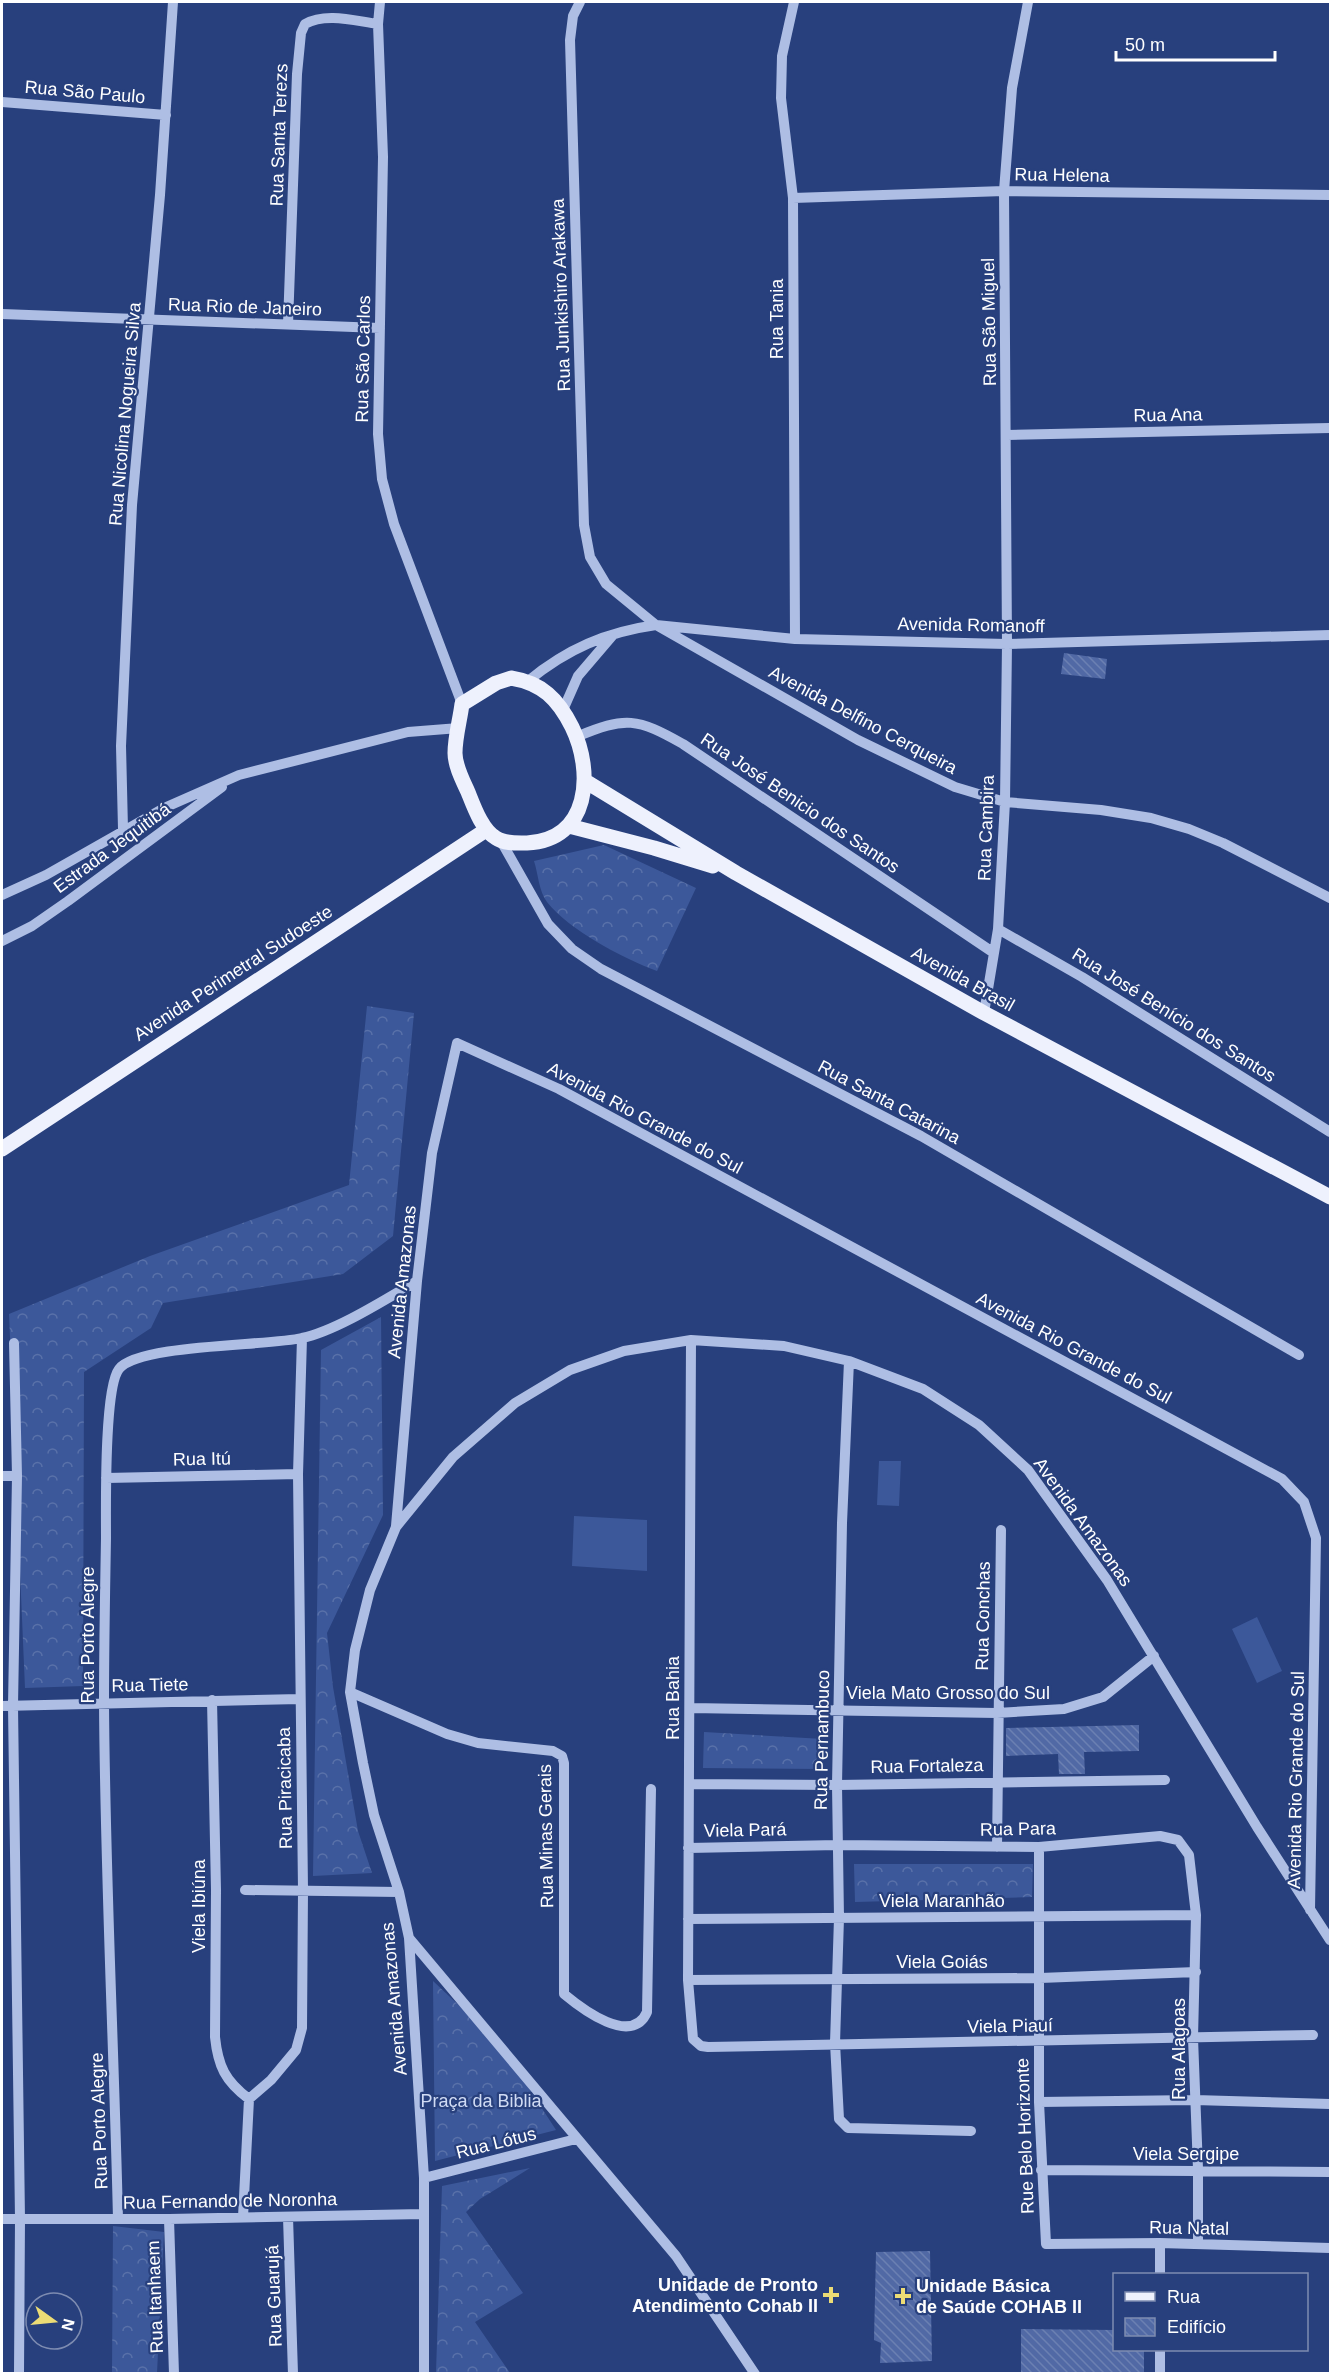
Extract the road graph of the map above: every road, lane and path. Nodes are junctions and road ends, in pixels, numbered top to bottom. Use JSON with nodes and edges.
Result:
{"nodes":[{"id":1,"x":173,"y":2,"type":"edge"},
{"id":2,"x":380,"y":2,"type":"edge"},
{"id":3,"x":579,"y":2,"type":"edge"},
{"id":4,"x":794,"y":2,"type":"edge"},
{"id":5,"x":1028,"y":2,"type":"edge"},
{"id":6,"x":378,"y":24,"type":"junction"},
{"id":7,"x":2,"y":102,"type":"edge"},
{"id":8,"x":166,"y":115,"type":"junction"},
{"id":9,"x":1004,"y":191,"type":"junction"},
{"id":10,"x":1330,"y":195,"type":"edge"},
{"id":11,"x":793,"y":198,"type":"junction"},
{"id":12,"x":2,"y":314,"type":"edge"},
{"id":13,"x":150,"y":321,"type":"junction"},
{"id":14,"x":288,"y":324,"type":"junction"},
{"id":15,"x":380,"y":328,"type":"junction"},
{"id":16,"x":1330,"y":428,"type":"edge"},
{"id":17,"x":1007,"y":435,"type":"junction"},
{"id":18,"x":606,"y":584,"type":"joint"},
{"id":19,"x":656,"y":624,"type":"junction"},
{"id":20,"x":613,"y":635,"type":"junction"},
{"id":21,"x":1330,"y":635,"type":"edge"},
{"id":22,"x":795,"y":639,"type":"junction"},
{"id":23,"x":1007,"y":644,"type":"junction"},
{"id":24,"x":528,"y":681,"type":"junction"},
{"id":25,"x":462,"y":704,"type":"junction"},
{"id":26,"x":563,"y":710,"type":"junction"},
{"id":27,"x":459,"y":728,"type":"junction"},
{"id":28,"x":576,"y":737,"type":"junction"},
{"id":29,"x":238,"y":775,"type":"junction"},
{"id":30,"x":585,"y":781,"type":"junction"},
{"id":31,"x":1005,"y":802,"type":"junction"},
{"id":32,"x":569,"y":826,"type":"junction"},
{"id":33,"x":123,"y":829,"type":"junction"},
{"id":34,"x":486,"y":830,"type":"junction"},
{"id":35,"x":501,"y":841,"type":"junction"},
{"id":36,"x":736,"y":873,"type":"junction"},
{"id":37,"x":2,"y":895,"type":"edge"},
{"id":38,"x":1330,"y":898,"type":"edge"},
{"id":39,"x":998,"y":929,"type":"junction"},
{"id":40,"x":2,"y":941,"type":"edge"},
{"id":41,"x":994,"y":953,"type":"junction"},
{"id":42,"x":984,"y":1013,"type":"junction"},
{"id":43,"x":457,"y":1043,"type":"joint"},
{"id":44,"x":1330,"y":1132,"type":"edge"},
{"id":45,"x":2,"y":1149,"type":"edge"},
{"id":46,"x":1330,"y":1197,"type":"edge"},
{"id":47,"x":417,"y":1281,"type":"junction"},
{"id":48,"x":303,"y":1338,"type":"junction"},
{"id":49,"x":691,"y":1340,"type":"junction"},
{"id":50,"x":14,"y":1342,"type":"dead end"},
{"id":51,"x":1299,"y":1355,"type":"dead end"},
{"id":52,"x":849,"y":1361,"type":"junction"},
{"id":53,"x":298,"y":1474,"type":"junction"},
{"id":54,"x":2,"y":1476,"type":"edge"},
{"id":55,"x":17,"y":1476,"type":"junction"},
{"id":56,"x":106,"y":1478,"type":"junction"},
{"id":57,"x":396,"y":1527,"type":"junction"},
{"id":58,"x":1001,"y":1530,"type":"dead end"},
{"id":59,"x":1154,"y":1656,"type":"junction"},
{"id":60,"x":350,"y":1692,"type":"junction"},
{"id":61,"x":300,"y":1699,"type":"junction"},
{"id":62,"x":212,"y":1700,"type":"junction"},
{"id":63,"x":104,"y":1703,"type":"junction"},
{"id":64,"x":2,"y":1706,"type":"edge"},
{"id":65,"x":13,"y":1706,"type":"junction"},
{"id":66,"x":691,"y":1708,"type":"junction"},
{"id":67,"x":838,"y":1709,"type":"junction"},
{"id":68,"x":998,"y":1713,"type":"junction"},
{"id":69,"x":1165,"y":1780,"type":"dead end"},
{"id":70,"x":1000,"y":1781,"type":"junction"},
{"id":71,"x":689,"y":1784,"type":"junction"},
{"id":72,"x":837,"y":1785,"type":"junction"},
{"id":73,"x":651,"y":1789,"type":"dead end"},
{"id":74,"x":838,"y":1845,"type":"junction"},
{"id":75,"x":998,"y":1847,"type":"junction"},
{"id":76,"x":1038,"y":1847,"type":"junction"},
{"id":77,"x":688,"y":1848,"type":"junction"},
{"id":78,"x":1189,"y":1855,"type":"joint"},
{"id":79,"x":245,"y":1890,"type":"dead end"},
{"id":80,"x":303,"y":1890,"type":"junction"},
{"id":81,"x":399,"y":1892,"type":"junction"},
{"id":82,"x":1310,"y":1910,"type":"junction"},
{"id":83,"x":1196,"y":1915,"type":"junction"},
{"id":84,"x":1040,"y":1917,"type":"junction"},
{"id":85,"x":839,"y":1918,"type":"junction"},
{"id":86,"x":688,"y":1919,"type":"junction"},
{"id":87,"x":409,"y":1938,"type":"junction"},
{"id":88,"x":1330,"y":1940,"type":"edge"},
{"id":89,"x":1196,"y":1972,"type":"junction"},
{"id":90,"x":837,"y":1978,"type":"junction"},
{"id":91,"x":1040,"y":1978,"type":"junction"},
{"id":92,"x":688,"y":1980,"type":"junction"},
{"id":93,"x":1313,"y":2035,"type":"dead end"},
{"id":94,"x":1193,"y":2038,"type":"junction"},
{"id":95,"x":1039,"y":2042,"type":"junction"},
{"id":96,"x":835,"y":2043,"type":"junction"},
{"id":97,"x":708,"y":2048,"type":"joint"},
{"id":98,"x":249,"y":2099,"type":"junction"},
{"id":99,"x":1195,"y":2100,"type":"junction"},
{"id":100,"x":1039,"y":2102,"type":"junction"},
{"id":101,"x":1330,"y":2104,"type":"edge"},
{"id":102,"x":971,"y":2131,"type":"dead end"},
{"id":103,"x":576,"y":2139,"type":"junction"},
{"id":104,"x":1198,"y":2169,"type":"junction"},
{"id":105,"x":1041,"y":2170,"type":"junction"},
{"id":106,"x":1330,"y":2172,"type":"edge"},
{"id":107,"x":424,"y":2178,"type":"junction"},
{"id":108,"x":423,"y":2214,"type":"junction"},
{"id":109,"x":243,"y":2217,"type":"junction"},
{"id":110,"x":288,"y":2217,"type":"junction"},
{"id":111,"x":2,"y":2218,"type":"edge"},
{"id":112,"x":20,"y":2218,"type":"junction"},
{"id":113,"x":118,"y":2219,"type":"junction"},
{"id":114,"x":169,"y":2219,"type":"junction"},
{"id":115,"x":1160,"y":2243,"type":"junction"},
{"id":116,"x":1047,"y":2244,"type":"joint"},
{"id":117,"x":1198,"y":2244,"type":"junction"},
{"id":118,"x":1330,"y":2248,"type":"edge"},
{"id":119,"x":1160,"y":2273,"type":"edge"},
{"id":120,"x":1160,"y":2351,"type":"edge"},
{"id":121,"x":19,"y":2373,"type":"edge"},
{"id":122,"x":174,"y":2373,"type":"edge"},
{"id":123,"x":293,"y":2373,"type":"edge"},
{"id":124,"x":424,"y":2373,"type":"edge"},
{"id":125,"x":755,"y":2373,"type":"edge"},
{"id":126,"x":1160,"y":2373,"type":"edge"}],
"edges":[{"from":1,"to":8,"type":"street","name":"Rua Nicolina Nogueira Silva"},
{"from":2,"to":6,"type":"street","name":"Rua São Carlos"},
{"from":3,"to":18,"type":"street","name":"Rua Junkishiro Arakawa"},
{"from":4,"to":11,"type":"street","name":"Rua Tania"},
{"from":5,"to":9,"type":"street","name":"Rua São Miguel"},
{"from":6,"to":14,"type":"street","name":"Rua Santa Terezs"},
{"from":6,"to":15,"type":"street","name":"Rua São Carlos"},
{"from":7,"to":8,"type":"street","name":"Rua São Paulo"},
{"from":8,"to":13,"type":"street","name":"Rua Nicolina Nogueira Silva"},
{"from":9,"to":10,"type":"street","name":"Rua Helena"},
{"from":9,"to":11,"type":"street","name":"Rua Helena"},
{"from":9,"to":17,"type":"street","name":"Rua São Miguel"},
{"from":11,"to":22,"type":"street","name":"Rua Tania"},
{"from":12,"to":13,"type":"street","name":"Rua Rio de Janeiro"},
{"from":13,"to":14,"type":"street","name":"Rua Rio de Janeiro"},
{"from":13,"to":33,"type":"street","name":"Rua Nicolina Nogueira Silva"},
{"from":14,"to":15,"type":"street","name":"Rua Rio de Janeiro"},
{"from":15,"to":25,"type":"street","name":"Rua São Carlos"},
{"from":16,"to":17,"type":"street","name":"Rua Ana"},
{"from":17,"to":23,"type":"street","name":"Rua São Miguel"},
{"from":18,"to":19,"type":"street","name":"Avenida Delfino Cerqueira"},
{"from":19,"to":20,"type":"street","name":"Avenida Romanoff"},
{"from":19,"to":22,"type":"street","name":"Avenida Romanoff"},
{"from":19,"to":31,"type":"street","name":"Avenida Delfino Cerqueira"},
{"from":20,"to":24,"type":"street","name":"Avenida Romanoff"},
{"from":20,"to":26,"type":"street"},
{"from":21,"to":23,"type":"street","name":"Avenida Romanoff"},
{"from":22,"to":23,"type":"street","name":"Avenida Romanoff"},
{"from":23,"to":31,"type":"street","name":"Rua Cambira"},
{"from":24,"to":25,"type":"main road"},
{"from":24,"to":26,"type":"main road"},
{"from":25,"to":27,"type":"main road"},
{"from":26,"to":28,"type":"main road"},
{"from":27,"to":29,"type":"street","name":"Estrada Jequitibá"},
{"from":27,"to":34,"type":"main road"},
{"from":28,"to":30,"type":"main road"},
{"from":28,"to":41,"type":"street","name":"Rua José Benicio dos Santos"},
{"from":29,"to":33,"type":"street","name":"Estrada Jequitibá"},
{"from":29,"to":40,"type":"street","name":"Estrada Jequitibá"},
{"from":30,"to":32,"type":"main road"},
{"from":30,"to":36,"type":"main road","name":"Avenida Brasil"},
{"from":31,"to":38,"type":"street","name":"Avenida Delfino Cerqueira"},
{"from":31,"to":39,"type":"street","name":"Rua Cambira"},
{"from":32,"to":35,"type":"main road"},
{"from":32,"to":36,"type":"main road"},
{"from":33,"to":37,"type":"street","name":"Estrada Jequitibá"},
{"from":34,"to":35,"type":"main road"},
{"from":34,"to":45,"type":"main road","name":"Avenida Perimetral Sudoeste"},
{"from":35,"to":51,"type":"street","name":"Rua Santa Catarina"},
{"from":36,"to":42,"type":"main road","name":"Avenida Brasil"},
{"from":39,"to":41,"type":"street","name":"Rua Cambira"},
{"from":39,"to":44,"type":"street","name":"Rua José Benício dos Santos"},
{"from":41,"to":42,"type":"street","name":"Rua Cambira"},
{"from":42,"to":46,"type":"main road","name":"Avenida Brasil"},
{"from":43,"to":47,"type":"street","name":"Avenida Amazonas"},
{"from":43,"to":82,"type":"street","name":"Avenida Rio Grande do Sul"},
{"from":47,"to":48,"type":"street","name":"Rua Porto Alegre"},
{"from":47,"to":57,"type":"street","name":"Avenida Amazonas"},
{"from":48,"to":53,"type":"street","name":"Rua Piracicaba"},
{"from":48,"to":56,"type":"street","name":"Rua Porto Alegre"},
{"from":49,"to":52,"type":"street","name":"Avenida Amazonas"},
{"from":49,"to":57,"type":"street","name":"Avenida Amazonas"},
{"from":49,"to":66,"type":"street","name":"Rua Bahia"},
{"from":50,"to":55,"type":"street"},
{"from":52,"to":59,"type":"street","name":"Avenida Amazonas"},
{"from":52,"to":67,"type":"street","name":"Rua Pernambuco"},
{"from":53,"to":56,"type":"street","name":"Rua Itú"},
{"from":53,"to":61,"type":"street","name":"Rua Piracicaba"},
{"from":54,"to":55,"type":"street"},
{"from":55,"to":65,"type":"street"},
{"from":56,"to":63,"type":"street","name":"Rua Porto Alegre"},
{"from":57,"to":60,"type":"street","name":"Avenida Amazonas"},
{"from":58,"to":68,"type":"street","name":"Rua Conchas"},
{"from":59,"to":68,"type":"street","name":"Viela Mato Grosso do Sul"},
{"from":59,"to":82,"type":"street","name":"Avenida Amazonas"},
{"from":60,"to":73,"type":"street","name":"Rua Minas Gerais"},
{"from":60,"to":81,"type":"street","name":"Avenida Amazonas"},
{"from":61,"to":62,"type":"street","name":"Rua Tiete"},
{"from":61,"to":80,"type":"street","name":"Rua Piracicaba"},
{"from":62,"to":63,"type":"street","name":"Rua Tiete"},
{"from":62,"to":98,"type":"street","name":"Viela Ibiúna"},
{"from":63,"to":65,"type":"street","name":"Rua Tiete"},
{"from":63,"to":113,"type":"street","name":"Rua Porto Alegre"},
{"from":64,"to":65,"type":"street","name":"Rua Tiete"},
{"from":65,"to":112,"type":"street"},
{"from":66,"to":67,"type":"street","name":"Viela Mato Grosso do Sul"},
{"from":66,"to":71,"type":"street","name":"Rua Bahia"},
{"from":67,"to":68,"type":"street","name":"Viela Mato Grosso do Sul"},
{"from":67,"to":72,"type":"street","name":"Rua Pernambuco"},
{"from":68,"to":70,"type":"street","name":"Rua Conchas"},
{"from":69,"to":70,"type":"street","name":"Rua Fortaleza"},
{"from":70,"to":72,"type":"street","name":"Rua Fortaleza"},
{"from":70,"to":75,"type":"street","name":"Rua Conchas"},
{"from":71,"to":72,"type":"street","name":"Rua Fortaleza"},
{"from":71,"to":77,"type":"street","name":"Rua Bahia"},
{"from":72,"to":74,"type":"street","name":"Rua Pernambuco"},
{"from":74,"to":75,"type":"street","name":"Rua Para"},
{"from":74,"to":77,"type":"street","name":"Viela Pará"},
{"from":74,"to":85,"type":"street","name":"Rua Pernambuco"},
{"from":75,"to":76,"type":"street","name":"Rua Para"},
{"from":76,"to":78,"type":"street","name":"Rua Para"},
{"from":76,"to":84,"type":"street","name":"Rue Belo Horizonte"},
{"from":77,"to":86,"type":"street","name":"Rua Bahia"},
{"from":78,"to":83,"type":"street","name":"Rua Alagoas"},
{"from":79,"to":80,"type":"street"},
{"from":80,"to":81,"type":"street"},
{"from":80,"to":98,"type":"street","name":"Rua Piracicaba"},
{"from":81,"to":87,"type":"street","name":"Avenida Amazonas"},
{"from":82,"to":88,"type":"street","name":"Avenida Amazonas"},
{"from":83,"to":84,"type":"street","name":"Viela Maranhão"},
{"from":83,"to":89,"type":"street","name":"Rua Alagoas"},
{"from":84,"to":85,"type":"street","name":"Viela Maranhão"},
{"from":84,"to":91,"type":"street","name":"Rue Belo Horizonte"},
{"from":85,"to":86,"type":"street","name":"Viela Maranhão"},
{"from":85,"to":90,"type":"street","name":"Rua Pernambuco"},
{"from":86,"to":92,"type":"street","name":"Rua Bahia"},
{"from":87,"to":103,"type":"street"},
{"from":87,"to":107,"type":"street","name":"Avenida Amazonas"},
{"from":89,"to":91,"type":"street","name":"Viela Goiás"},
{"from":89,"to":94,"type":"street","name":"Rua Alagoas"},
{"from":90,"to":91,"type":"street","name":"Viela Goiás"},
{"from":90,"to":92,"type":"street","name":"Viela Goiás"},
{"from":90,"to":96,"type":"street","name":"Rua Pernambuco"},
{"from":91,"to":95,"type":"street","name":"Rue Belo Horizonte"},
{"from":92,"to":97,"type":"street","name":"Rua Bahia"},
{"from":93,"to":94,"type":"street","name":"Viela Piauí"},
{"from":94,"to":95,"type":"street","name":"Viela Piauí"},
{"from":94,"to":99,"type":"street","name":"Rua Alagoas"},
{"from":95,"to":96,"type":"street","name":"Viela Piauí"},
{"from":95,"to":100,"type":"street","name":"Rue Belo Horizonte"},
{"from":96,"to":97,"type":"street","name":"Viela Piauí"},
{"from":96,"to":102,"type":"street","name":"Rua Pernambuco"},
{"from":98,"to":109,"type":"street"},
{"from":99,"to":100,"type":"street"},
{"from":99,"to":101,"type":"street"},
{"from":99,"to":104,"type":"street","name":"Rua Alagoas"},
{"from":100,"to":105,"type":"street","name":"Rue Belo Horizonte"},
{"from":103,"to":107,"type":"street","name":"Rua Lótus"},
{"from":103,"to":125,"type":"street"},
{"from":104,"to":105,"type":"street","name":"Viela Sergipe"},
{"from":104,"to":106,"type":"street","name":"Viela Sergipe"},
{"from":104,"to":117,"type":"street","name":"Rua Alagoas"},
{"from":105,"to":116,"type":"street","name":"Rue Belo Horizonte"},
{"from":107,"to":108,"type":"street","name":"Avenida Amazonas"},
{"from":108,"to":110,"type":"street","name":"Rua Fernando de Noronha"},
{"from":108,"to":124,"type":"street","name":"Avenida Amazonas"},
{"from":109,"to":110,"type":"street","name":"Rua Fernando de Noronha"},
{"from":109,"to":114,"type":"street","name":"Rua Fernando de Noronha"},
{"from":110,"to":123,"type":"street","name":"Rua Guarujá"},
{"from":111,"to":112,"type":"street","name":"Rua Fernando de Noronha"},
{"from":112,"to":113,"type":"street","name":"Rua Fernando de Noronha"},
{"from":112,"to":121,"type":"street"},
{"from":113,"to":114,"type":"street","name":"Rua Fernando de Noronha"},
{"from":114,"to":122,"type":"street","name":"Rua Itanhaem"},
{"from":115,"to":116,"type":"street","name":"Rua Natal"},
{"from":115,"to":117,"type":"street","name":"Rua Natal"},
{"from":115,"to":119,"type":"street"},
{"from":117,"to":118,"type":"street","name":"Rua Natal"},
{"from":120,"to":126,"type":"street"}]}
